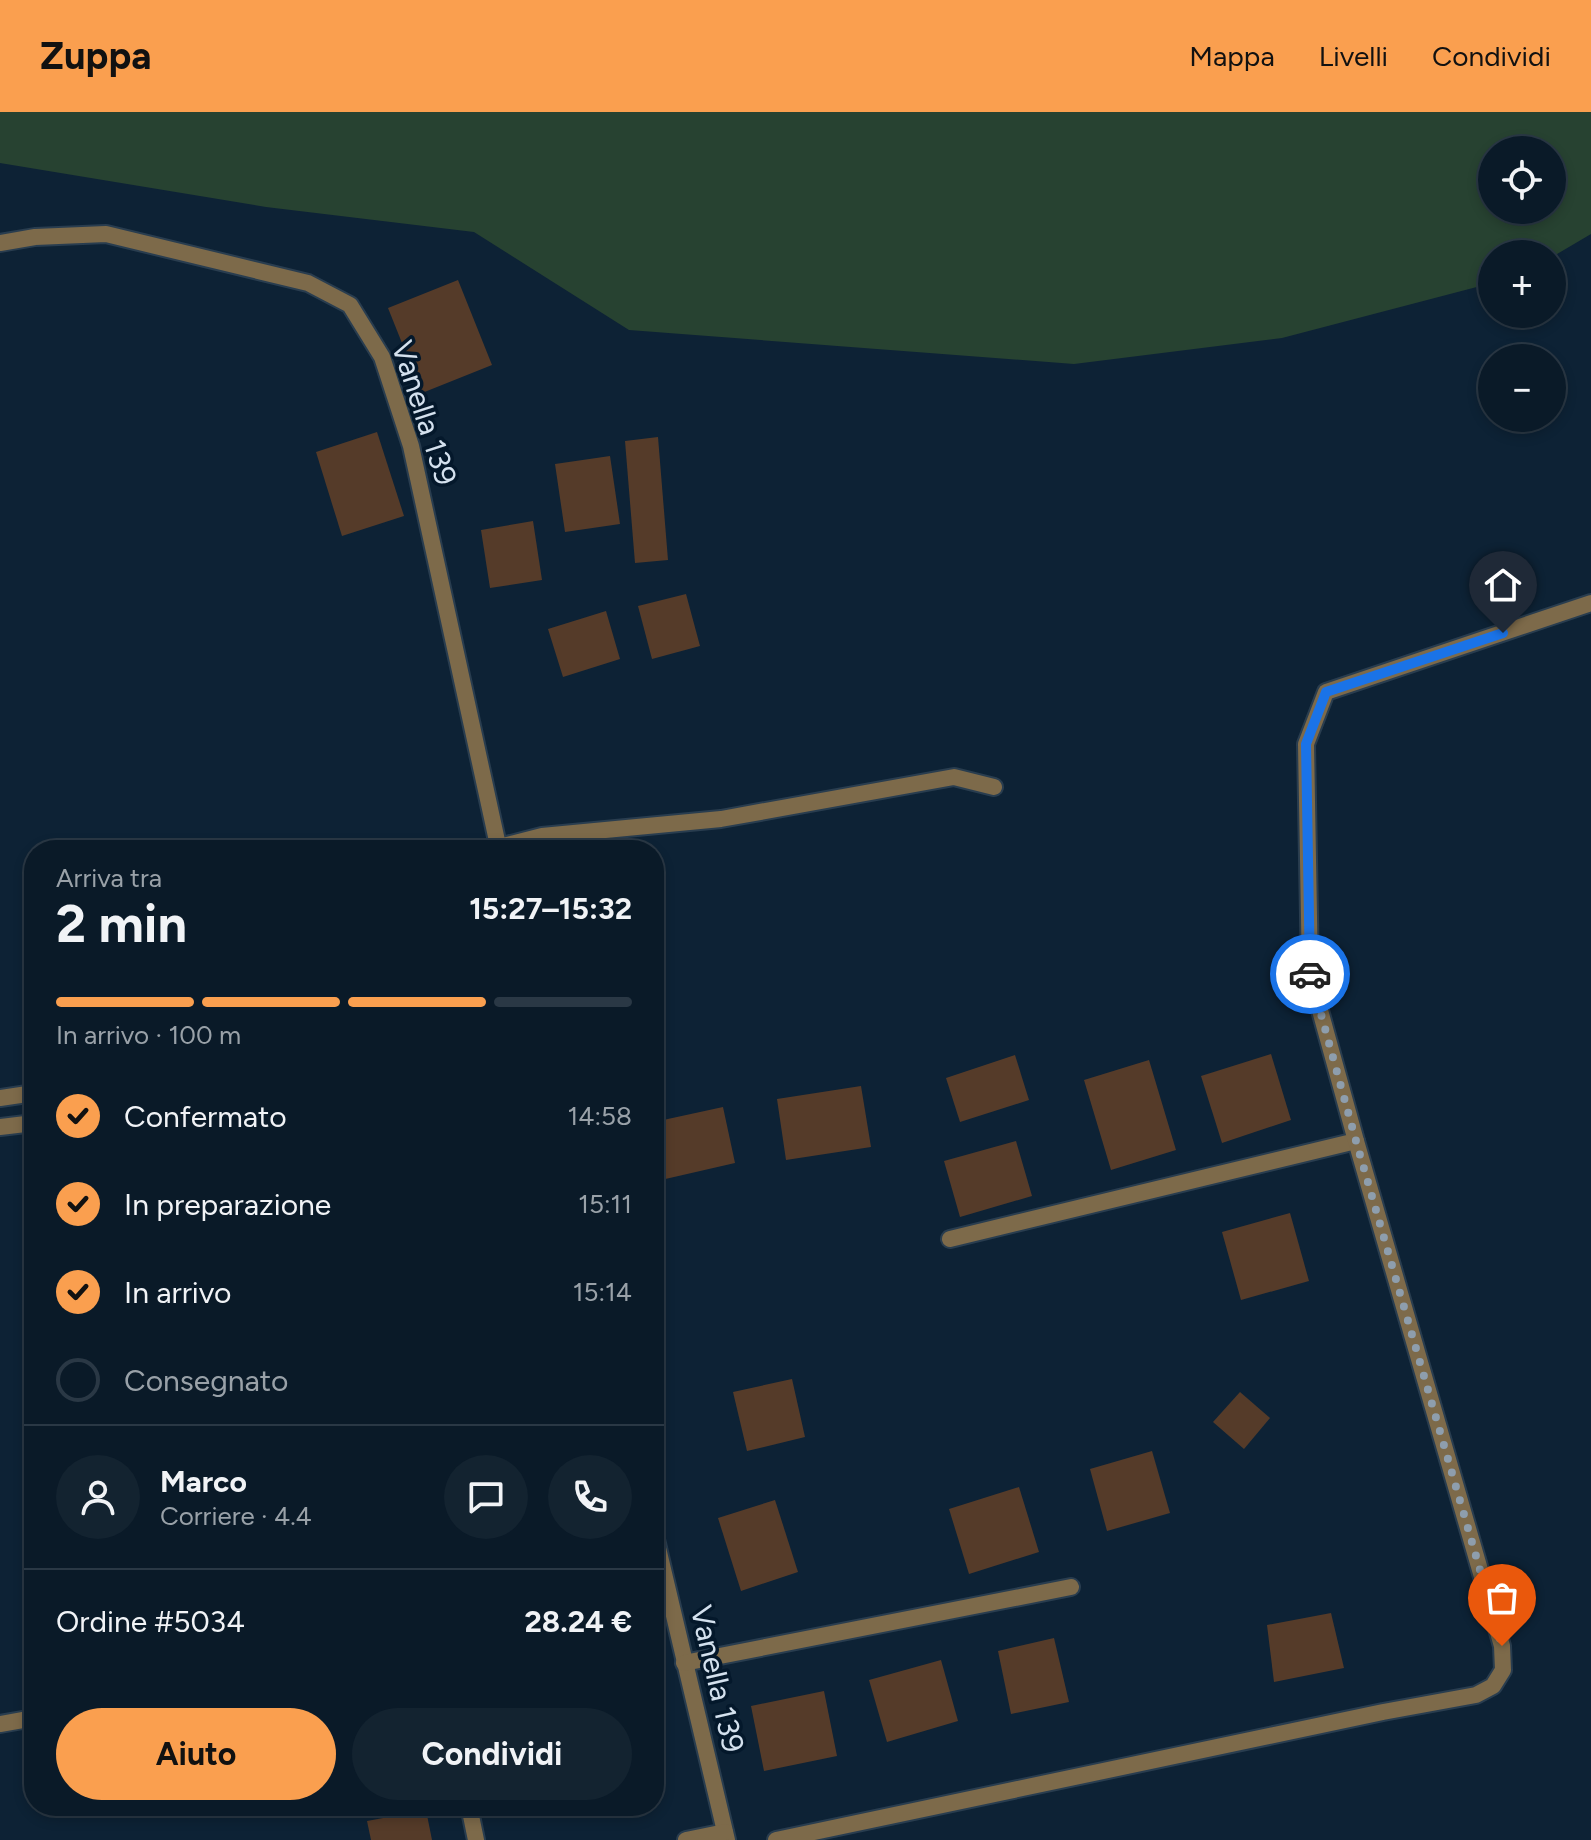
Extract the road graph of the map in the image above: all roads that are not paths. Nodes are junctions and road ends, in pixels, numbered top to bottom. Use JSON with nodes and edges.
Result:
{"nodes":[{"id":1,"x":0,"y":243,"type":"edge"},
{"id":2,"x":1591,"y":603,"type":"edge"},
{"id":3,"x":994,"y":787,"type":"dead end"},
{"id":4,"x":497,"y":840,"type":"edge"},
{"id":5,"x":529,"y":840,"type":"edge"},
{"id":6,"x":24,"y":1094,"type":"edge"},
{"id":7,"x":0,"y":1098,"type":"edge"},
{"id":8,"x":24,"y":1124,"type":"edge"},
{"id":9,"x":0,"y":1127,"type":"edge"},
{"id":10,"x":1356,"y":1141,"type":"junction"},
{"id":11,"x":950,"y":1239,"type":"dead end"},
{"id":12,"x":664,"y":1575,"type":"edge"},
{"id":13,"x":1071,"y":1587,"type":"dead end"},
{"id":14,"x":684,"y":1663,"type":"junction"},
{"id":15,"x":24,"y":1720,"type":"edge"},
{"id":16,"x":0,"y":1724,"type":"edge"},
{"id":17,"x":471,"y":1816,"type":"edge"},
{"id":18,"x":726,"y":1836,"type":"edge"},
{"id":19,"x":476,"y":1840,"type":"edge"},
{"id":20,"x":686,"y":1840,"type":"edge"},
{"id":21,"x":776,"y":1840,"type":"edge"}],
"edges":[{"from":1,"to":4,"type":"street","name":"Vanella 139"},
{"from":2,"to":10,"type":"street"},
{"from":3,"to":5,"type":"street"},
{"from":6,"to":7,"type":"street"},
{"from":8,"to":9,"type":"street"},
{"from":10,"to":11,"type":"street"},
{"from":10,"to":21,"type":"street"},
{"from":12,"to":14,"type":"street","name":"Vanella 139"},
{"from":13,"to":14,"type":"street"},
{"from":14,"to":18,"type":"street","name":"Vanella 139"},
{"from":15,"to":16,"type":"street"},
{"from":17,"to":19,"type":"street"},
{"from":18,"to":20,"type":"street"}]}
